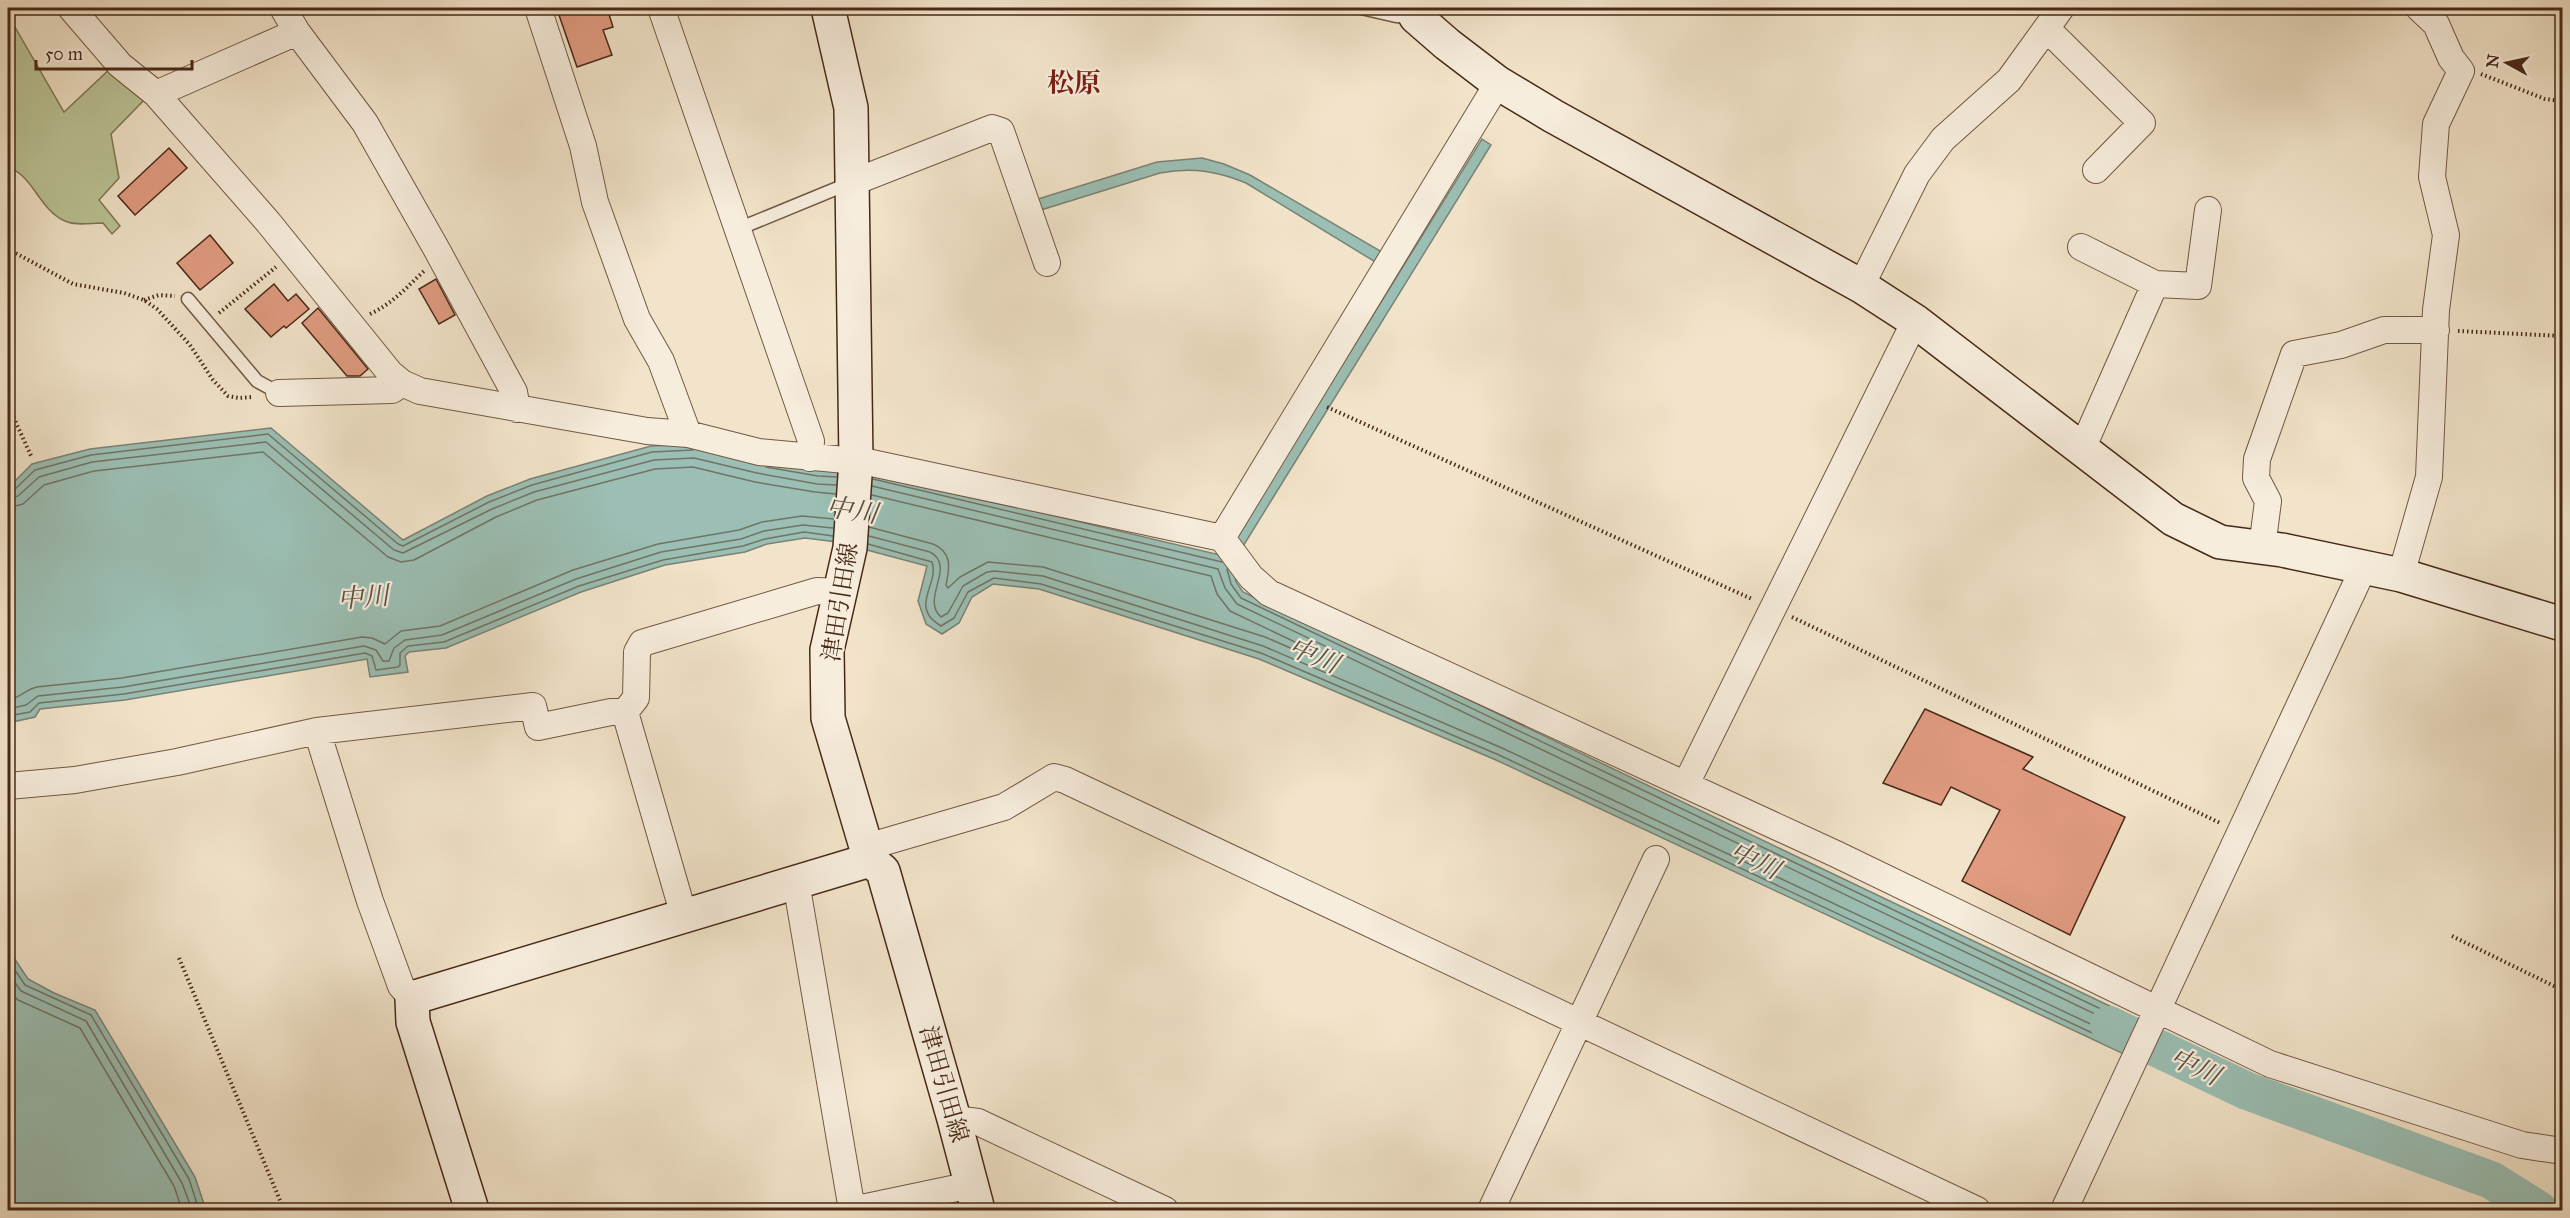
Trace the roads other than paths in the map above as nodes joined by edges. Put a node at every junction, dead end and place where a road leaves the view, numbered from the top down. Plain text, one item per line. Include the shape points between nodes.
1 (71, 8) edge
2 (283, 8) edge
3 (538, 8) edge
4 (661, 8) edge
5 (828, 8) edge
6 (1361, 8) edge
7 (2061, 8) edge
8 (2419, 8) edge
9 (1414, 12) edge
10 (2047, 29) junction
11 (297, 32) junction
12 (1498, 83) junction
13 (156, 94) junction
14 (2096, 170) dead end
15 (854, 182) junction
16 (2208, 210) dead end
17 (738, 229) junction
18 (2081, 247) dead end
19 (1047, 263) dead end
20 (2155, 284) junction
21 (1861, 286) junction
22 (188, 299) road end
23 (1915, 321) junction
24 (2436, 330) junction
25 (402, 383) junction
26 (279, 393) joint
27 (517, 409) junction
28 (688, 434) junction
29 (2082, 449) junction
30 (810, 458) junction
31 (856, 465) junction
32 (1222, 538) junction
33 (2262, 548) junction
34 (2364, 567) junction
35 (2401, 575) junction
36 (842, 592) junction
37 (2562, 624) edge
38 (625, 712) junction
39 (317, 731) junction
40 (1686, 784) junction
41 (8, 786) edge
42 (868, 853) junction
43 (1656, 859) dead end
44 (796, 882) junction
45 (684, 916) junction
46 (412, 998) junction
47 (2156, 1014) junction
48 (1579, 1023) junction
49 (954, 1119) junction
50 (2562, 1151) edge
51 (974, 1198) edge
52 (472, 1210) edge
53 (852, 1210) edge
54 (1166, 1210) edge
55 (1491, 1210) edge
56 (1977, 1210) edge
57 (2064, 1210) edge

1 - 13 street via 120,65
2 - 11 street
3 - 28 street via 583,146 595,202 637,319 661,361
4 - 17 street
5 - 15 street, 津田引田線 via 851,108
6 - 9 lane via 1396,16
7 - 10 street
8 - 24 street via 2436,24 2461,71 2436,124 2432,177 2446,235
9 - 12 street via 1447,44
10 - 14 street via 2142,123
10 - 21 street via 2010,80 1936,147 1917,174
11 - 13 street
11 - 27 street via 365,123 514,392
12 - 21 street
12 - 32 street
13 - 25 street
15 - 17 lane
15 - 19 street via 992,128 1001,131
15 - 31 street, 津田引田線
16 - 20 street via 2198,286
17 - 30 street via 811,441
18 - 20 street
20 - 29 street
21 - 23 street
22 - 26 lane via 257,381
23 - 29 street
23 - 40 street
24 - 33 street via 2384,330 2341,345 2294,354 2257,459 2256,478 2268,501
24 - 35 street via 2430,477
25 - 26 street via 392,390
25 - 27 street via 420,391
27 - 28 street
28 - 30 street via 759,452
29 - 33 street via 2174,519 2220,542
30 - 31 street
31 - 32 street
31 - 36 street, 津田引田線 via 850,548
32 - 40 street via 1251,577 1269,593
33 - 34 street
34 - 35 street
34 - 47 street
35 - 37 street
36 - 38 street via 817,591 642,643 637,652 636,698
36 - 42 street, 津田引田線 via 827,650 828,718
38 - 39 street via 538,727 533,706
38 - 45 street
39 - 41 street via 177,762 75,780
39 - 46 street via 370,901 401,986
40 - 47 street
42 - 44 street
42 - 48 street via 1004,807 1054,777
42 - 49 street, 津田引田線 via 883,871
43 - 48 street
44 - 45 street
44 - 53 street
45 - 46 street
46 - 52 street via 413,1022
47 - 50 street via 2270,1064 2522,1145
47 - 57 street
48 - 55 street
48 - 56 street
49 - 51 street, 津田引田線
49 - 54 street via 978,1122
51 - 53 street

